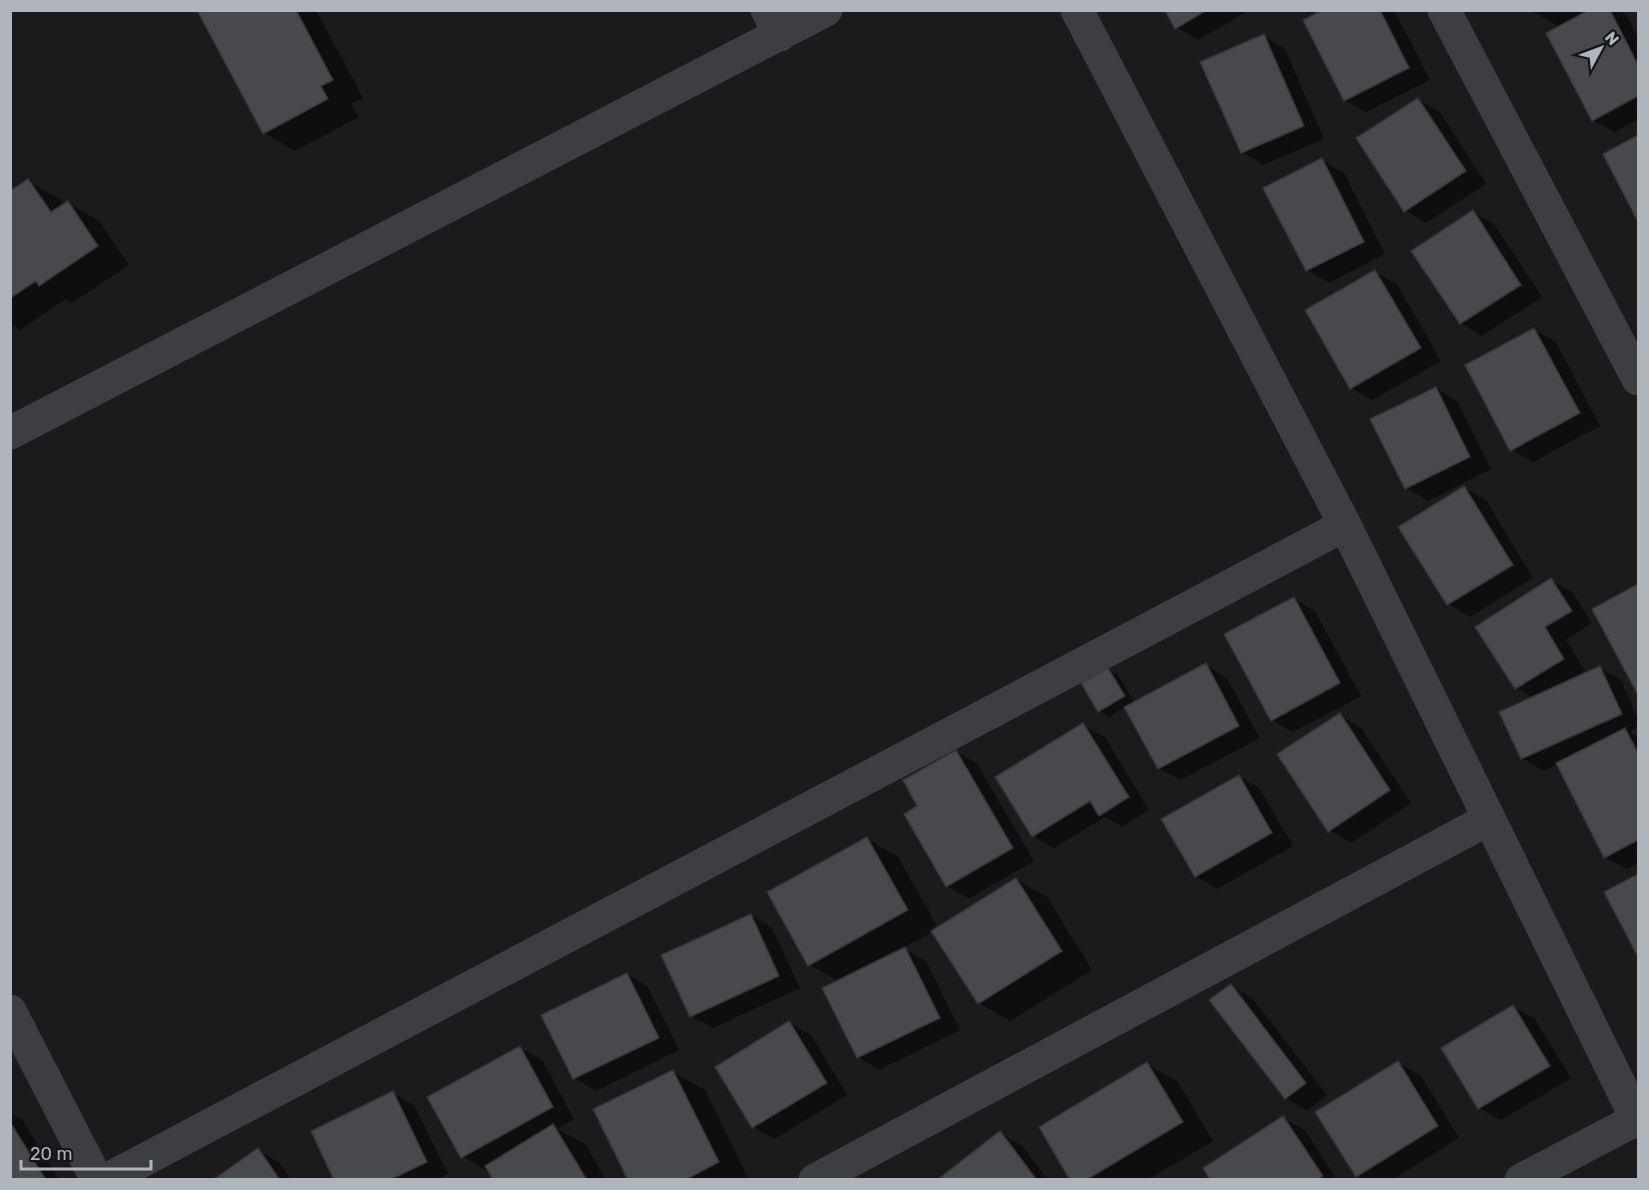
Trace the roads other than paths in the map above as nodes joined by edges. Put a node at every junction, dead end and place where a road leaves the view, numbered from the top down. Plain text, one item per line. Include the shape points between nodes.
1 (826, 10) edge
2 (1077, 10) edge
3 (1444, 10) edge
4 (773, 23) edge
5 (1638, 379) edge
6 (10, 433) edge
7 (1345, 525) junction
8 (1489, 819) junction
9 (10, 1011) edge
10 (1638, 1120) edge
11 (97, 1179) edge
12 (106, 1179) edge
13 (815, 1179) edge
14 (1521, 1179) edge

1 - 4 street
2 - 7 street
3 - 5 street
4 - 6 street
7 - 8 street
7 - 12 street
8 - 10 street
8 - 13 street
9 - 11 street
10 - 14 street

